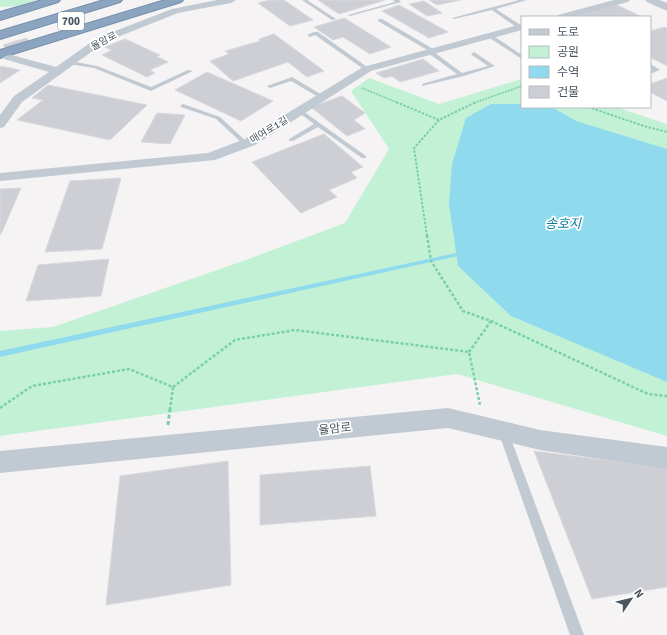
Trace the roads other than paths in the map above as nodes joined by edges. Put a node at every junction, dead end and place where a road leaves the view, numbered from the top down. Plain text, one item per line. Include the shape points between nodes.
1 (54, 0) edge
2 (105, 0) edge
3 (116, 0) edge
4 (143, 0) edge
5 (177, 0) edge
6 (231, 0) edge
7 (304, 0) edge
8 (395, 0) edge
9 (525, 0) edge
10 (625, 0) edge
11 (651, 0) edge
12 (492, 8) junction
13 (667, 8) edge
14 (350, 15) dead end
15 (0, 16) edge
16 (565, 16) edge
17 (454, 18) dead end
18 (334, 19) dead end
19 (380, 20) dead end
20 (0, 27) edge
21 (521, 28) edge
22 (0, 35) edge
23 (310, 35) dead end
24 (490, 36) junction
25 (0, 43) edge
26 (431, 51) junction
27 (474, 54) dead end
28 (4, 56) edge
29 (521, 56) edge
30 (70, 63) junction
31 (651, 67) edge
32 (367, 68) junction
33 (58, 71) junction
34 (190, 71) dead end
35 (651, 72) edge
36 (462, 75) junction
37 (424, 85) dead end
38 (270, 86) dead end
39 (322, 97) junction
40 (183, 106) dead end
41 (300, 111) junction
42 (1, 122) edge
43 (318, 124) junction
44 (291, 140) dead end
45 (246, 144) junction
46 (364, 157) dead end
47 (0, 177) edge
48 (493, 429) junction
49 (667, 458) edge
50 (0, 462) edge
51 (577, 635) edge

1 - 15 highway
2 - 20 highway
3 - 22 highway, 700
4 - 25 highway, 700
5 - 28 highway
6 - 30 street, 율암로 via 175,11 101,40
7 - 18 lane
8 - 14 lane via 399,2
9 - 12 lane
10 - 16 street
11 - 13 street
12 - 17 lane
12 - 21 lane
19 - 26 lane
21 - 24 street, 매여로1길
23 - 32 lane via 316,33
24 - 26 street, 매여로1길
24 - 29 lane
26 - 32 street, 매여로1길
26 - 36 lane
27 - 36 lane via 492,66
28 - 33 street
30 - 33 street, 율암로
30 - 34 lane via 95,67 151,90
31 - 35 lane via 657,70
32 - 39 street, 매여로1길
33 - 42 street, 율암로 via 18,99
36 - 37 lane
38 - 39 lane via 292,79
39 - 41 street, 매여로1길
40 - 45 lane via 218,118
41 - 43 lane
41 - 45 street, 매여로1길
43 - 44 lane
43 - 46 lane
45 - 47 street, 매여로1길 via 210,158
48 - 49 street, 율암로 via 540,440
48 - 50 street, 율암로 via 448,418
48 - 51 lane

